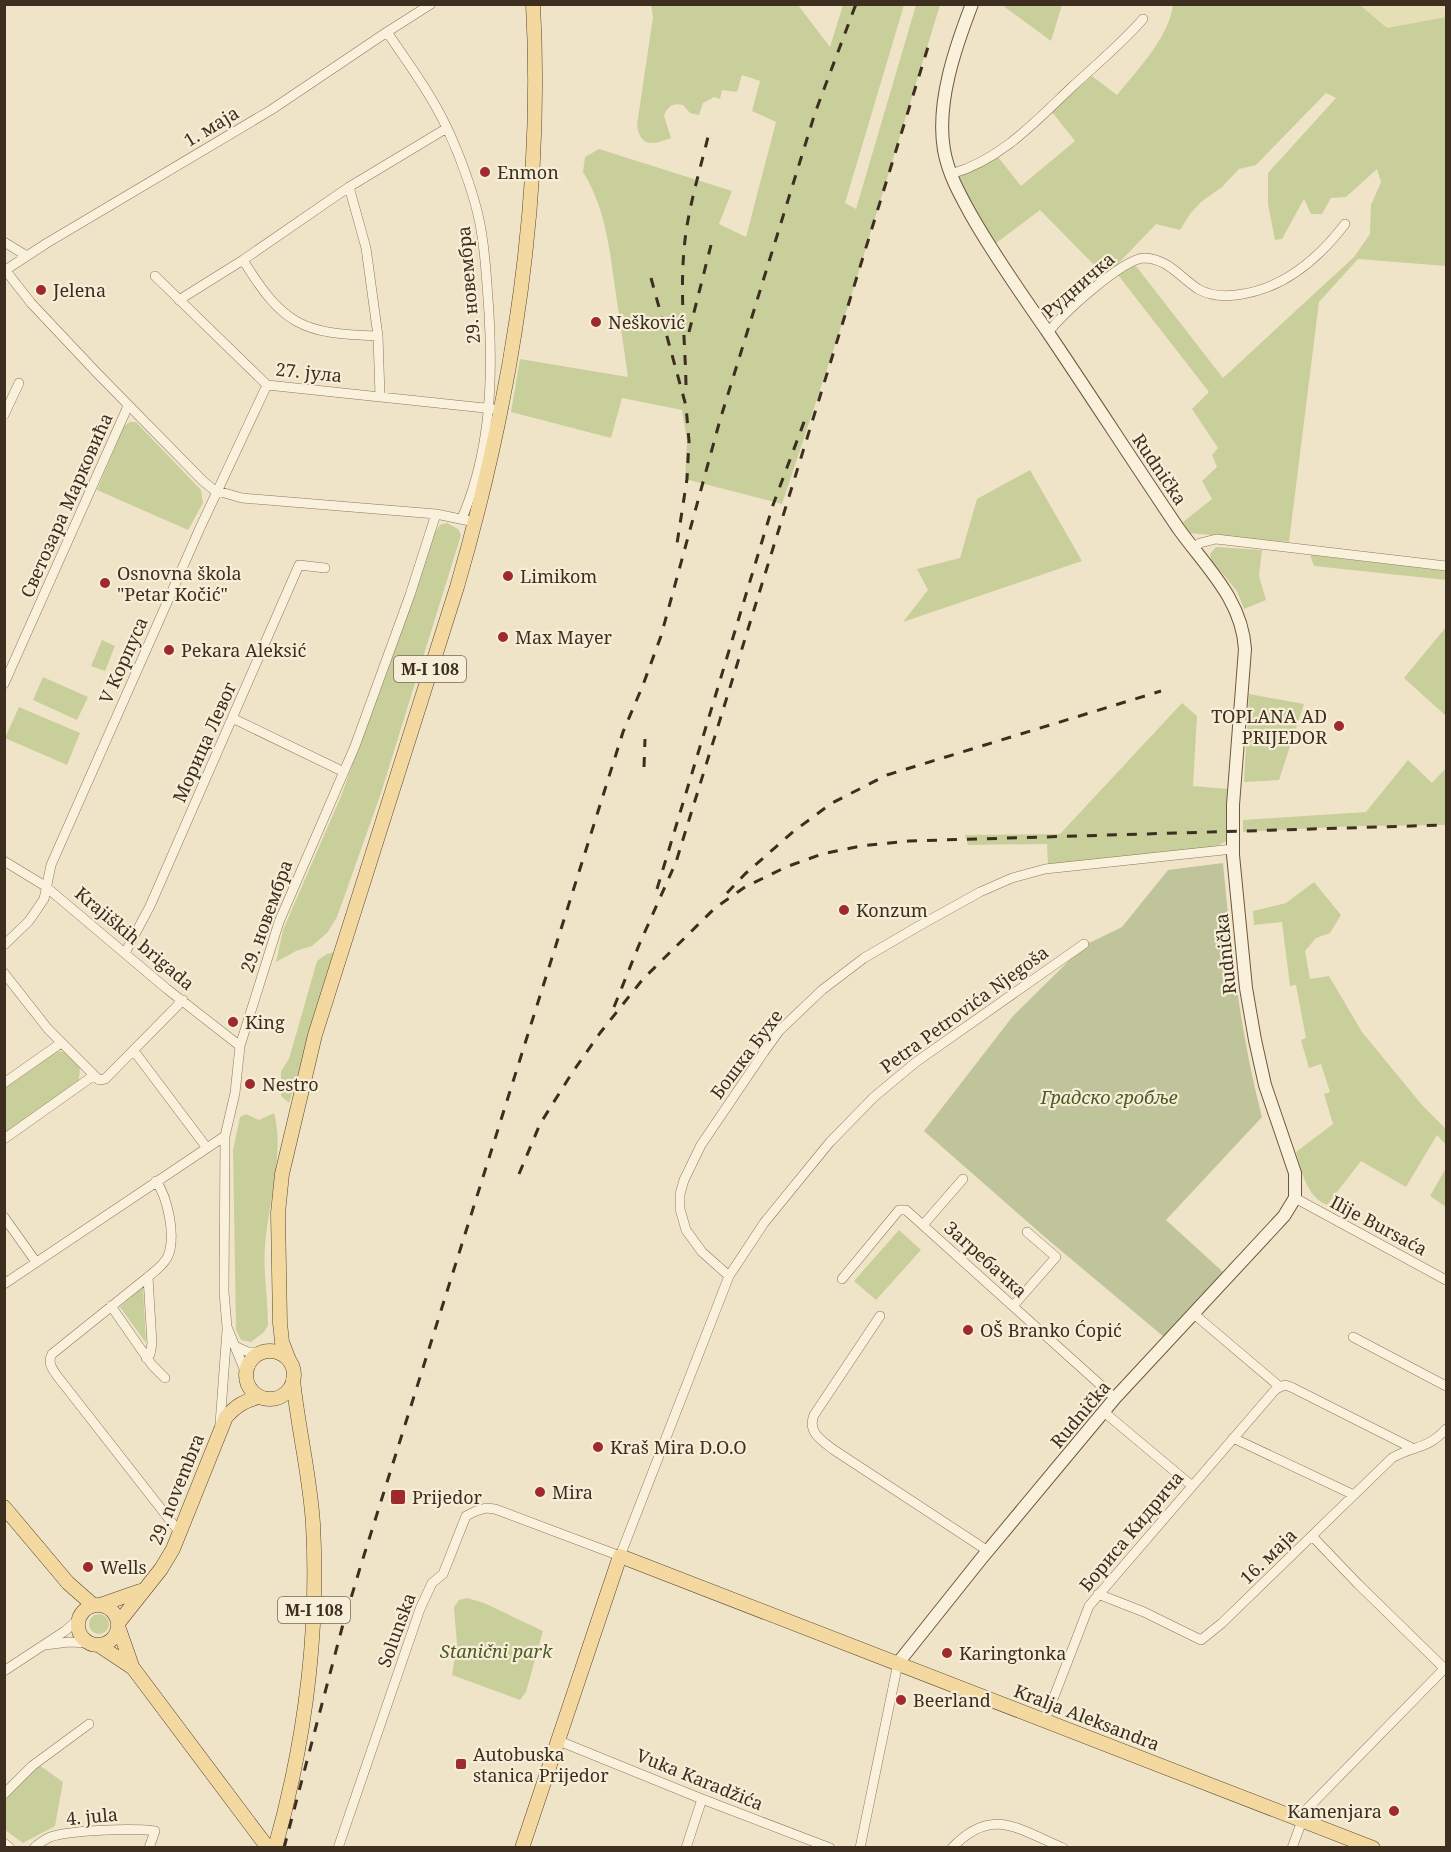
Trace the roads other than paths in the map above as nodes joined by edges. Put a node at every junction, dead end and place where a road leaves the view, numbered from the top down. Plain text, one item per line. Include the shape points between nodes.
1 (431, 4) edge
2 (533, 4) edge
3 (972, 4) edge
4 (1143, 19) dead end
5 (387, 32) junction
6 (447, 128) junction
7 (951, 174) junction
8 (349, 187) junction
9 (1345, 224) dead end
10 (4, 242) edge
11 (27, 256) junction
12 (243, 260) junction
13 (5, 271) edge
14 (155, 276) dead end
15 (179, 300) junction
16 (1048, 333) junction
17 (378, 336) junction
18 (19, 383) dead end
19 (267, 385) junction
20 (380, 396) junction
21 (128, 406) junction
22 (495, 409) junction
23 (4, 415) edge
24 (217, 491) junction
25 (436, 514) junction
26 (469, 520) junction
27 (1193, 548) junction
28 (1446, 566) edge
29 (325, 568) dead end
30 (4, 684) edge
31 (232, 718) junction
32 (344, 772) junction
33 (1233, 849) junction
34 (4, 861) edge
35 (45, 886) junction
36 (1084, 944) dead end
37 (4, 945) edge
38 (125, 953) junction
39 (4, 973) edge
40 (183, 1000) junction
41 (62, 1043) junction
42 (240, 1046) junction
43 (134, 1051) junction
44 (93, 1076) junction
45 (4, 1083) edge
46 (225, 1137) junction
47 (4, 1139) edge
48 (207, 1148) junction
49 (963, 1179) dead end
50 (156, 1181) junction
51 (1295, 1198) junction
52 (4, 1217) edge
53 (922, 1225) junction
54 (1027, 1232) dead end
55 (36, 1263) junction
56 (729, 1276) junction
57 (148, 1277) junction
58 (842, 1280) dead end
59 (1446, 1280) edge
60 (4, 1284) edge
61 (111, 1306) junction
62 (1013, 1306) junction
63 (1194, 1314) junction
64 (880, 1316) dead end
65 (280, 1323) junction
66 (227, 1327) junction
67 (1353, 1337) dead end
68 (237, 1347) junction
69 (264, 1351) junction
70 (146, 1358) junction
71 (289, 1360) junction
72 (245, 1375) junction
73 (165, 1378) dead end
74 (293, 1380) junction
75 (1446, 1386) edge
76 (1280, 1387) junction
77 (260, 1397) junction
78 (276, 1398) junction
79 (1115, 1398) junction
80 (234, 1408) junction
81 (1104, 1412) junction
82 (299, 1421) junction
83 (220, 1429) junction
84 (1446, 1429) edge
85 (1233, 1438) junction
86 (1414, 1449) junction
87 (1191, 1485) junction
88 (1354, 1495) junction
89 (4, 1507) edge
90 (180, 1533) junction
91 (1312, 1536) junction
92 (988, 1551) junction
93 (620, 1556) junction
94 (68, 1583) junction
95 (142, 1590) junction
96 (1098, 1594) junction
97 (97, 1605) junction
98 (80, 1617) junction
99 (119, 1625) junction
100 (94, 1644) junction
101 (43, 1645) junction
102 (898, 1663) junction
103 (133, 1668) junction
104 (1445, 1668) edge
105 (4, 1671) edge
106 (1045, 1720) junction
107 (89, 1724) dead end
108 (559, 1741) junction
109 (4, 1794) edge
110 (702, 1799) junction
111 (1301, 1820) junction
112 (4, 1843) edge
113 (10, 1848) edge
114 (34, 1848) edge
115 (149, 1848) edge
116 (268, 1848) edge
117 (275, 1848) edge
118 (338, 1848) edge
119 (522, 1848) edge
120 (686, 1848) edge
121 (830, 1848) edge
122 (860, 1848) edge
123 (952, 1848) edge
124 (1063, 1848) edge
125 (1292, 1848) edge
126 (1373, 1848) edge

1 - 5 street, 1. маја
2 - 22 main road, M-I 108 via 534,168 515,338
3 - 7 street, Rudnička via 942,106 944,149
4 - 7 street via 1020,136 984,161
5 - 6 street, 29. новембра
5 - 11 street, 1. маја via 271,110
6 - 8 street
6 - 22 street, 29. новембра via 482,234
7 - 16 street, Rudnička via 991,250
8 - 12 street
8 - 17 street via 366,248
9 - 16 street, Рудничка via 1308,264 1263,291 1226,297 1207,294 1166,264 1142,258 1130,262 1062,316
10 - 11 street
11 - 13 street, 1. маја
12 - 15 street
12 - 17 street via 275,306 303,325 324,332
13 - 21 street
14 - 15 street, 27. јула
15 - 19 street, 27. јула
16 - 27 street, Rudnička
17 - 20 street
18 - 23 street
19 - 20 street, 27. јула
19 - 24 street, V Корпуса
20 - 22 street, 27. јула
21 - 24 street via 202,481
21 - 30 street, Светозара Марковића
22 - 26 main road, M-I 108
24 - 25 street via 242,498
24 - 35 street, V Корпуса
25 - 26 street
25 - 32 street, 29. новембра
26 - 65 main road, M-I 108 via 315,1035 282,1174 278,1213
27 - 28 street via 1216,539
27 - 33 street, Rudnička via 1233,602 1245,639
29 - 31 street, Морица Левог via 299,565
31 - 32 street
31 - 38 street, Морица Левог via 150,906
32 - 42 street, 29. новембра via 279,922
33 - 51 street, Rudnička via 1251,1019 1265,1085 1295,1173
33 - 56 street, Бошка Бухе via 1045,869 1012,878 864,958 822,990 779,1031 701,1145 684,1180 680,1209 686,1230 702,1252
34 - 35 street, Krajiških brigada
35 - 37 street, V Корпуса via 44,899 29,921
35 - 38 street, Krajiških brigada
36 - 56 street, Petra Petrovića Njegoša via 933,1049 874,1097 788,1192
38 - 40 street, Krajiških brigada
39 - 41 street
40 - 42 street, Krajiških brigada
40 - 43 street
41 - 44 street
41 - 45 street
42 - 46 street, 29. новембра
43 - 44 street via 105,1079
43 - 48 street
44 - 47 street
46 - 48 street
46 - 66 street, 29. новембра
48 - 50 street
49 - 53 street
50 - 55 street
50 - 57 street via 169,1214 170,1246 163,1265
51 - 59 street, Ilije Bursaća
51 - 63 street, Rudnička via 1284,1216
52 - 55 street
53 - 58 street, Загребачка via 906,1210 899,1210
53 - 62 street, Загребачка
54 - 62 street via 1056,1257
55 - 60 street
56 - 93 street, Petra Petrovića Njegoša
57 - 61 street
57 - 70 street via 152,1344
61 - 70 street
61 - 90 street via 52,1354 52,1368
62 - 79 street, Загребачка
63 - 76 street
63 - 79 street, Rudnička
64 - 92 street via 814,1415 814,1433
65 - 69 main road, M-I 108
65 - 71 main road, M-I 108
66 - 68 street, 29. новембра
66 - 83 street, 29. novembra
67 - 75 street
68 - 69 street via 248,1352
68 - 72 street
69 - 71 main road via 283,1354
69 - 72 main road, M-I 108 via 248,1363
70 - 73 street
71 - 74 main road, M-I 108
72 - 77 main road via 248,1386
72 - 80 main road, 29. novembra
74 - 78 main road via 289,1390
74 - 82 main road, M-I 108
76 - 85 street, Бориса Kидрича
76 - 86 street via 1291,1387
77 - 78 main road
77 - 80 main road
78 - 82 main road
79 - 81 street, Rudnička
80 - 83 main road, 29. novembra
81 - 87 street
81 - 92 street, Rudnička
82 - 117 main road, M-I 108 via 312,1522 314,1597 308,1690 289,1797
83 - 90 main road, 29. novembra
84 - 86 street, 16. маја via 1429,1444
85 - 87 street, Бориса Kидрича
85 - 88 street
86 - 88 street, 16. маја via 1392,1458
87 - 96 street, Бориса Kидрича
88 - 91 street, 16. маја
89 - 94 main road
90 - 95 main road, 29. novembra via 161,1569
91 - 96 street, 16. маја via 1201,1640
91 - 104 street
92 - 102 street, Rudnička
93 - 102 main road, Kralja Aleksandra
93 - 108 main road, Petra Petrovića Njegoša
93 - 118 street, Solunska via 495,1509 486,1508 466,1516 443,1574 432,1583 422,1602
94 - 97 main road
94 - 98 main road
95 - 97 main road, 29. novembra
95 - 99 main road, 29. novembra
96 - 106 street, Бориса Kидрича via 1083,1619
97 - 98 main road
97 - 99 main road via 112,1610
98 - 100 main road via 79,1632
98 - 101 street
99 - 100 main road via 112,1640
99 - 103 main road
100 - 101 street
100 - 103 main road
101 - 105 street
102 - 106 main road, Kralja Aleksandra
102 - 122 street
103 - 116 main road
104 - 111 street via 1306,1810
106 - 111 main road, Kralja Aleksandra
107 - 109 street via 32,1766
108 - 110 street, Vuka Karadžića
108 - 119 main road, Petra Petrovića Njegoša
110 - 120 street
110 - 121 street, Vuka Karadžića
111 - 125 street
111 - 126 main road, Kralja Aleksandra
112 - 113 street
114 - 115 street, 4. jula via 67,1833 139,1829 155,1831
123 - 124 street via 970,1831 997,1823

